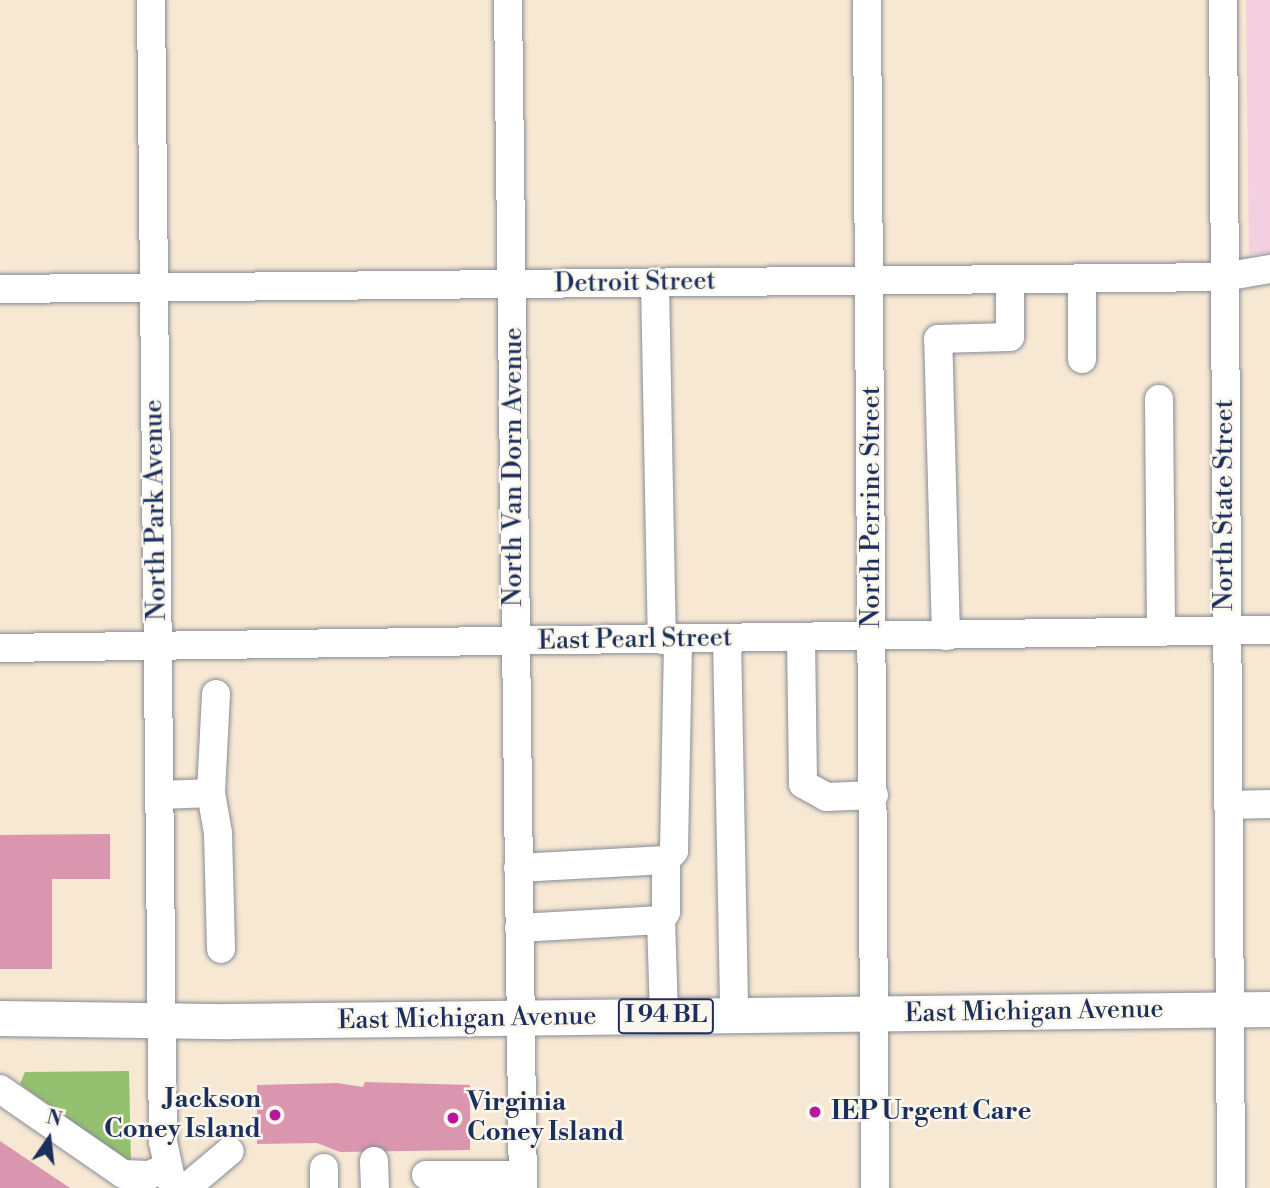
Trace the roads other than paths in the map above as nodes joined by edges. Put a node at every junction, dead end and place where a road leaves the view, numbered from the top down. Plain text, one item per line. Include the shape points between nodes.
1 (151, 0) edge
2 (508, 0) edge
3 (867, 0) edge
4 (1223, 0) edge
5 (1270, 269) edge
6 (1224, 277) junction
7 (1082, 278) junction
8 (1010, 280) junction
9 (871, 281) junction
10 (655, 282) junction
11 (513, 285) junction
12 (152, 288) junction
13 (0, 289) edge
14 (1082, 359) dead end
15 (1159, 399) dead end
16 (1225, 631) junction
17 (1270, 631) edge
18 (1160, 632) junction
19 (946, 636) junction
20 (873, 637) junction
21 (801, 638) junction
22 (727, 639) junction
23 (670, 640) junction
24 (514, 642) junction
25 (159, 645) junction
26 (0, 648) edge
27 (216, 694) dead end
28 (211, 793) junction
29 (161, 794) junction
30 (874, 795) junction
31 (1270, 804) edge
32 (1228, 805) junction
33 (666, 860) junction
34 (518, 868) junction
35 (661, 920) junction
36 (519, 928) junction
37 (221, 949) dead end
38 (1270, 1009) edge
39 (1231, 1010) junction
40 (874, 1014) junction
41 (734, 1015) junction
42 (664, 1016) junction
43 (0, 1018) edge
44 (521, 1018) junction
45 (163, 1019) junction
46 (0, 1089) edge
47 (230, 1151) dead end
48 (426, 1175) dead end
49 (170, 1178) edge
50 (523, 1182) edge
51 (186, 1188) edge
52 (875, 1188) edge
53 (1231, 1188) edge

1 - 12 street, North Park Avenue
2 - 11 street, North Van Dorn Avenue
3 - 9 street, North Perrine Street
4 - 6 street, North State Street
5 - 6 street, Detroit Street
6 - 7 street, Detroit Street
6 - 16 street, North State Street
7 - 8 street, Detroit Street
7 - 14 street
8 - 9 street, Detroit Street
8 - 19 street via 1010,337 939,339
9 - 10 street, Detroit Street
9 - 20 street, North Perrine Street
10 - 11 street, Detroit Street
10 - 23 street
11 - 12 street, Detroit Street
11 - 24 street, North Van Dorn Avenue
12 - 13 street, Detroit Street
12 - 25 street, North Park Avenue
15 - 18 street
16 - 17 street, East Pearl Street
16 - 18 street, East Pearl Street
16 - 32 street, North State Street
18 - 19 street, East Pearl Street
19 - 20 street, East Pearl Street
20 - 21 street, East Pearl Street
20 - 30 street, North Perrine Street
21 - 22 street, East Pearl Street
21 - 30 street via 803,784 826,797
22 - 23 street, East Pearl Street
22 - 41 street
23 - 24 street, East Pearl Street
23 - 33 street via 674,851
24 - 25 street, East Pearl Street
24 - 34 street, North Van Dorn Avenue
25 - 26 street, East Pearl Street
25 - 29 street, North Park Avenue
27 - 28 street
28 - 29 street
28 - 37 street via 218,833
29 - 45 street, North Park Avenue
30 - 40 street, North Perrine Street
31 - 32 street
32 - 39 street, North State Street
33 - 34 street
33 - 35 street via 666,912
34 - 36 street, North Van Dorn Avenue
35 - 36 street
35 - 42 street
36 - 44 street, North Van Dorn Avenue
38 - 39 main road, East Michigan Avenue / I 94 BL
39 - 40 main road, East Michigan Avenue / I 94 BL
39 - 53 street, North State Street
40 - 41 main road, East Michigan Avenue / I 94 BL
40 - 52 street, North Perrine Street
41 - 42 main road, East Michigan Avenue / I 94 BL
42 - 44 main road, East Michigan Avenue / I 94 BL
43 - 45 main road, East Michigan Avenue / I 94 BL
44 - 45 main road, East Michigan Avenue / I 94 BL
44 - 50 street, North Van Dorn Avenue
45 - 49 street, North Park Avenue
46 - 49 street via 123,1174
47 - 51 street
48 - 50 street

